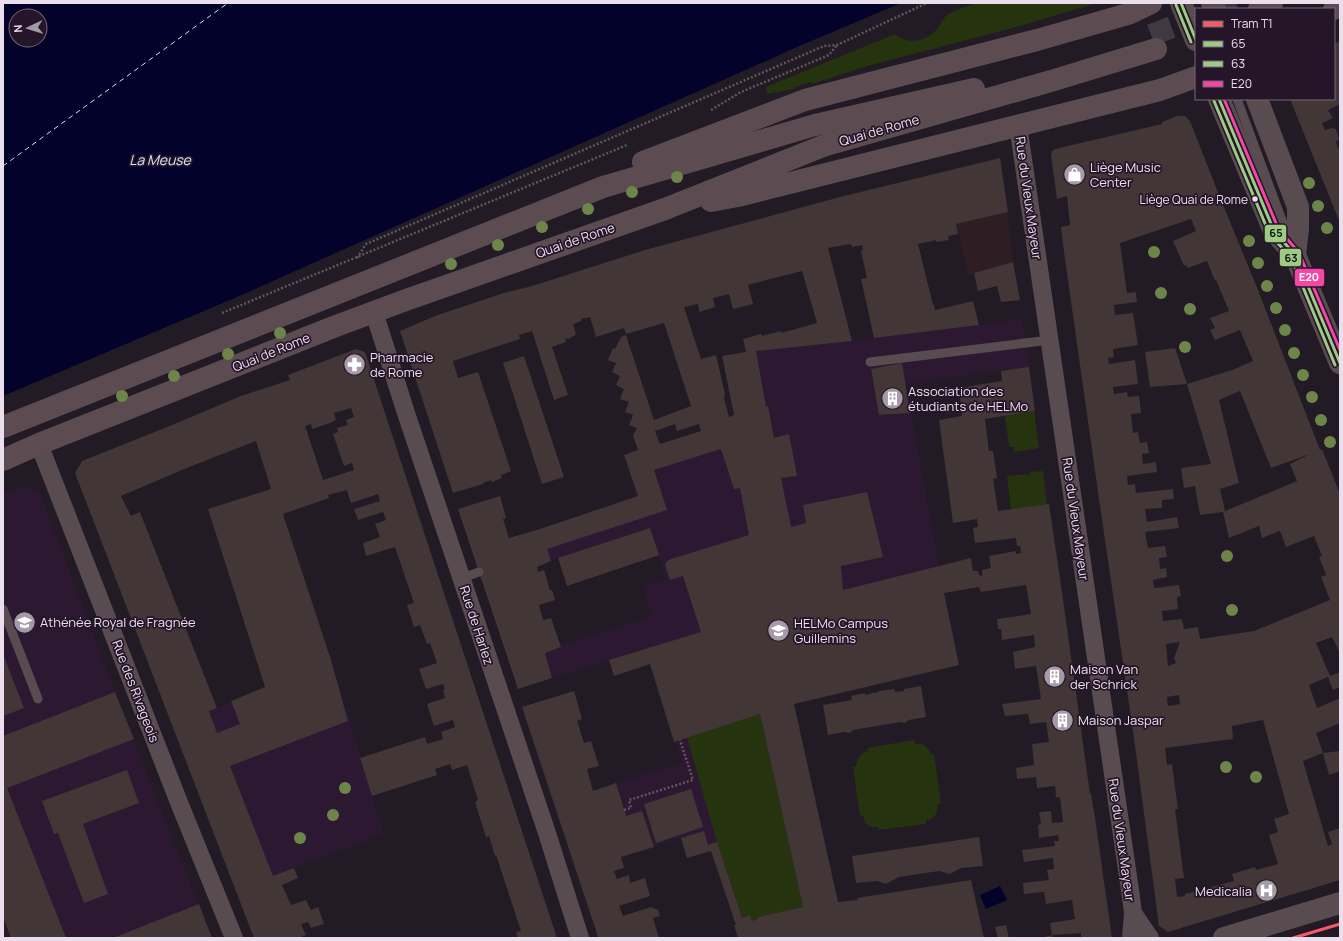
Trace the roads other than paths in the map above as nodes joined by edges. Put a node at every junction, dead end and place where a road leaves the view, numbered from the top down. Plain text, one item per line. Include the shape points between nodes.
1 (1151, 3) edge
2 (1181, 3) edge
3 (1272, 3) edge
4 (1261, 8) edge
5 (1195, 38) edge
6 (1195, 77) edge
7 (1219, 100) edge
8 (1237, 100) edge
9 (1257, 100) edge
10 (1018, 125) junction
11 (603, 187) junction
12 (665, 209) junction
13 (1295, 255) junction
14 (364, 282) junction
15 (374, 312) junction
16 (1050, 340) junction
17 (870, 362) dead end
18 (1340, 363) edge
19 (29, 416) junction
20 (3, 427) edge
21 (40, 444) junction
22 (3, 460) edge
23 (479, 572) dead end
24 (462, 578) junction
25 (3, 609) edge
26 (38, 699) dead end
27 (1340, 903) edge
28 (1133, 913) junction
29 (234, 938) edge
30 (580, 938) edge
31 (1131, 938) edge
32 (1150, 938) edge
33 (1224, 938) edge

1 - 11 main road via 1128,14 1037,40 805,100 646,160
2 - 5 street
3 - 4 main road
6 - 10 main road via 1160,90
7 - 13 street via 1274,230
8 - 13 lane
9 - 13 street via 1298,208
10 - 12 main road via 738,196
10 - 16 street, Rue du Vieux Mayeur
11 - 12 main road, Quai de Rome via 815,125 1032,76 1154,42 1050,81 823,146
11 - 14 main road, Quai de Rome
12 - 15 main road, Quai de Rome
13 - 18 street
14 - 15 main road
14 - 19 main road, Quai de Rome
15 - 21 main road, Quai de Rome
15 - 24 street, Rue de Harlez
16 - 17 lane
16 - 28 street, Rue du Vieux Mayeur
19 - 20 main road, Quai de Rome
19 - 21 main road
21 - 22 main road, Quai de Rome
21 - 29 street, Rue des Rivageois
23 - 24 lane
24 - 30 street, Rue de Harlez
25 - 26 lane
27 - 33 street
28 - 31 street
28 - 32 street

